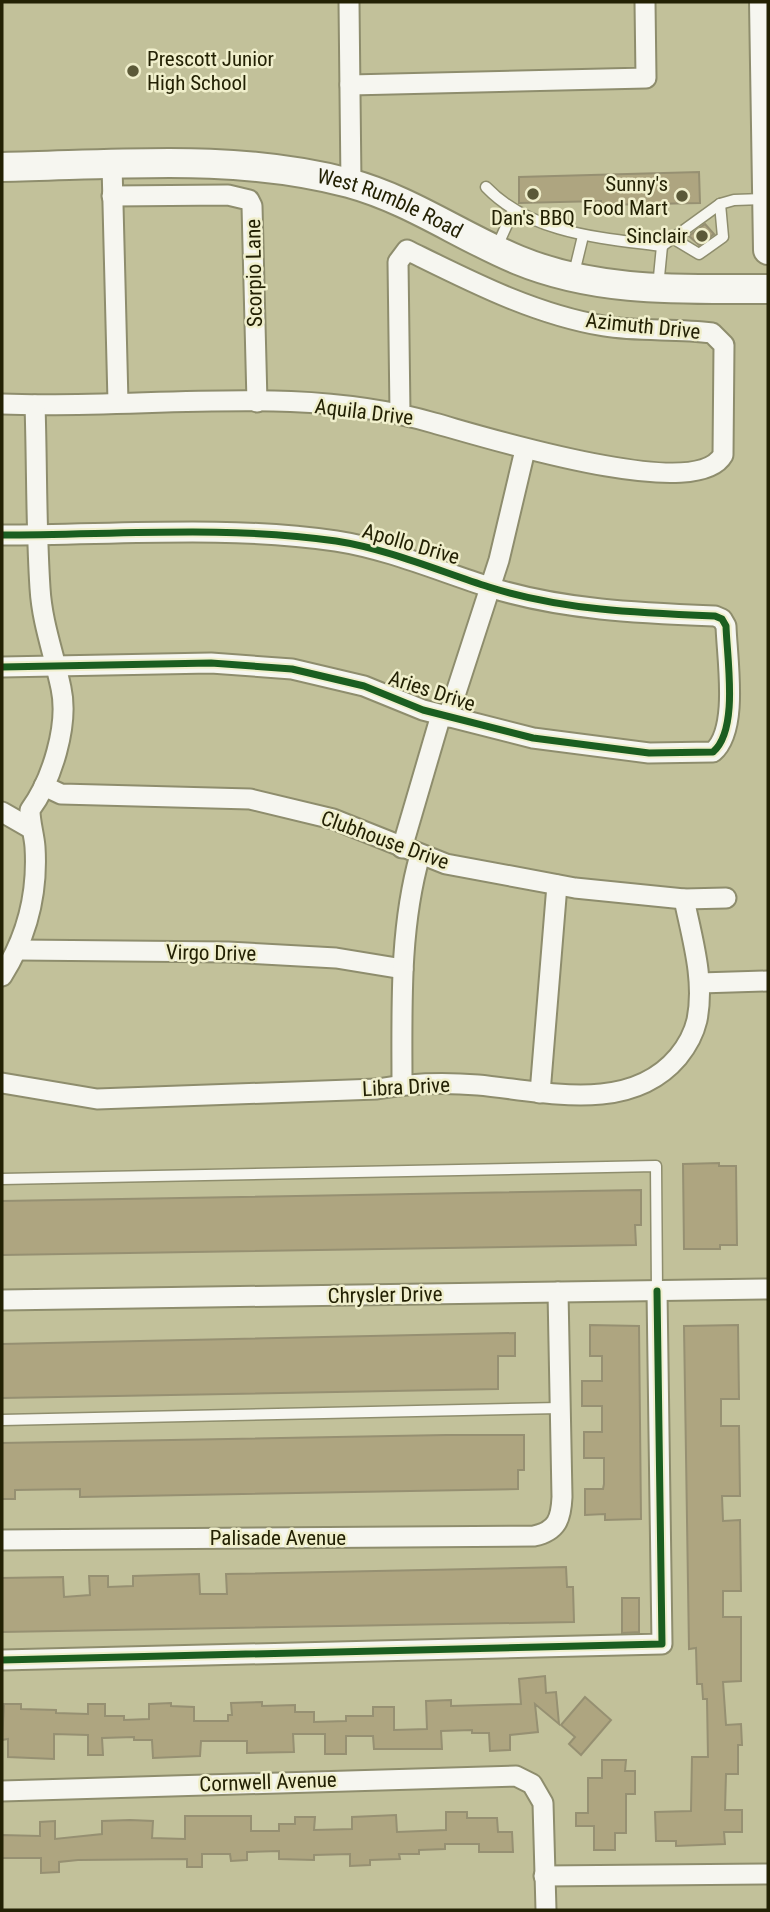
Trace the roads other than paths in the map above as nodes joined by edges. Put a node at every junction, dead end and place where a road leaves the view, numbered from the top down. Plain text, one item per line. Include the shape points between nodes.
1 (349, 2) edge
2 (645, 2) edge
3 (764, 2) edge
4 (350, 85) junction
5 (767, 90) edge
6 (2, 167) edge
7 (112, 183) junction
8 (351, 184) junction
9 (486, 187) dead end
10 (767, 199) edge
11 (720, 204) junction
12 (513, 211) junction
13 (768, 224) edge
14 (583, 236) junction
15 (674, 239) junction
16 (662, 246) junction
17 (495, 250) junction
18 (768, 250) edge
19 (573, 278) junction
20 (658, 289) junction
21 (768, 289) edge
22 (118, 402) junction
23 (257, 402) junction
24 (2, 404) edge
25 (36, 405) junction
26 (400, 413) junction
27 (525, 450) junction
28 (718, 465) joint
29 (2, 535) edge
30 (39, 535) junction
31 (490, 587) junction
32 (722, 619) joint
33 (54, 666) junction
34 (2, 667) edge
35 (444, 716) junction
36 (44, 786) junction
37 (2, 813) edge
38 (30, 828) junction
39 (411, 852) junction
40 (557, 885) junction
41 (726, 898) dead end
42 (684, 899) junction
43 (19, 950) junction
44 (403, 969) junction
45 (2, 976) edge
46 (768, 981) edge
47 (699, 983) junction
48 (2, 1083) edge
49 (402, 1085) junction
50 (540, 1093) junction
51 (2, 1180) edge
52 (768, 1289) edge
53 (657, 1291) junction
54 (558, 1292) junction
55 (2, 1300) edge
56 (560, 1408) junction
57 (2, 1420) edge
58 (2, 1540) edge
59 (2, 1660) edge
60 (2, 1791) edge
61 (768, 1874) edge
62 (544, 1876) junction
63 (546, 1910) edge

1 - 4 street
2 - 4 street via 646,78
3 - 5 street
4 - 8 street
5 - 10 street
6 - 7 street, West Rumble Road
7 - 8 street, West Rumble Road via 228,163
7 - 22 street
7 - 23 street, Scorpio Lane via 249,200
8 - 17 street, West Rumble Road via 436,217
9 - 12 lane
10 - 11 lane
10 - 13 street
11 - 15 lane
11 - 15 lane via 723,237 699,254
12 - 14 lane
12 - 17 lane
13 - 18 street
14 - 16 lane
14 - 19 lane
15 - 16 lane
16 - 20 lane
17 - 19 street, West Rumble Road
19 - 20 street, West Rumble Road
20 - 21 street, West Rumble Road
22 - 23 street, Aquila Drive
22 - 25 street, Aquila Drive
23 - 26 street, Aquila Drive
24 - 25 street, Aquila Drive
25 - 30 street
26 - 27 street, Aquila Drive
26 - 28 street, Azimuth Drive via 398,262 407,250 485,288 561,316 602,326 703,332 720,338 724,345 725,444
27 - 28 street, Aquila Drive via 642,470 688,472
27 - 31 street
29 - 30 street, Apollo Drive
30 - 31 street, Apollo Drive via 261,533 300,537 339,542
30 - 33 street via 41,601
31 - 32 street, Apollo Drive via 586,608
31 - 35 street
32 - 35 street, Aries Drive via 726,626 728,728 713,752 649,753 569,745
33 - 34 street, Aries Drive
33 - 35 street, Aries Drive via 211,663 292,669 364,687
33 - 36 street via 62,707 57,747
35 - 39 street
36 - 38 street via 30,810
36 - 39 street, Clubhouse Drive via 61,794 223,798 287,806 333,819
37 - 38 street
38 - 43 street via 35,845 35,887
39 - 40 street, Clubhouse Drive via 446,864
39 - 44 street
40 - 42 street, Clubhouse Drive
40 - 50 street
41 - 42 street, Clubhouse Drive
42 - 47 street, Libra Drive
43 - 44 street, Virgo Drive via 228,952 336,958
43 - 45 street
44 - 49 street
46 - 47 street
47 - 50 street, Libra Drive via 697,1019 682,1052 659,1076 627,1091
48 - 49 street, Libra Drive via 96,1098
49 - 50 street, Libra Drive via 435,1082
51 - 53 lane via 656,1166
52 - 53 street, Chrysler Drive
53 - 54 street, Chrysler Drive
53 - 59 street via 662,1644
54 - 55 street, Chrysler Drive
54 - 56 street
56 - 57 lane
56 - 58 street, Palisade Avenue via 561,1516 552,1529 534,1536
60 - 62 street, Cornwell Avenue via 508,1774 532,1784 543,1802
61 - 62 street
62 - 63 street

